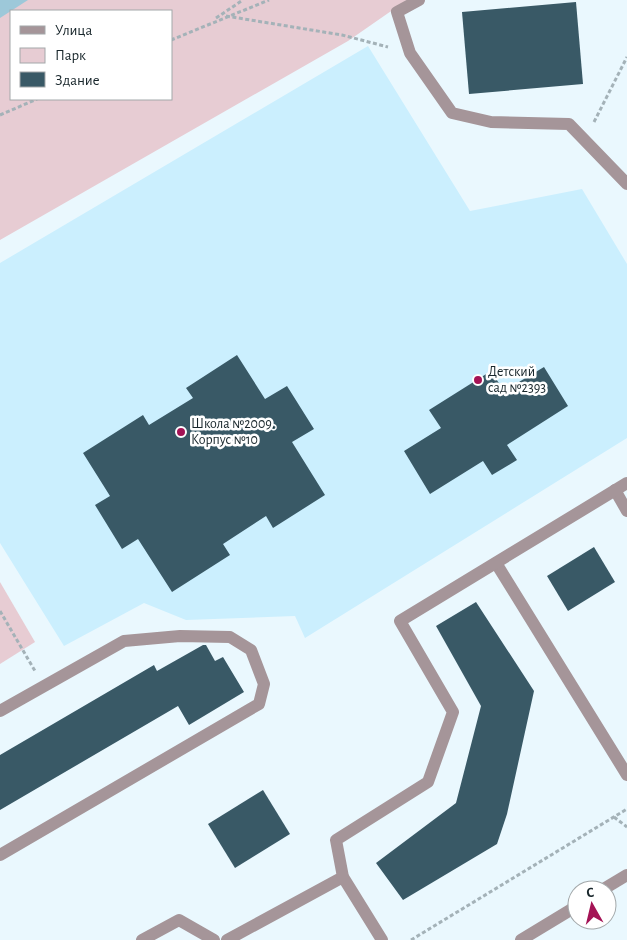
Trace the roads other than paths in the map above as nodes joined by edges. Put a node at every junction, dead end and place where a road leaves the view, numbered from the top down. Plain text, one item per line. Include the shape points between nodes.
1 (419, 0) edge
2 (627, 184) edge
3 (627, 483) edge
4 (615, 490) junction
5 (627, 511) edge
6 (496, 563) junction
7 (0, 711) edge
8 (627, 776) edge
9 (0, 854) edge
10 (343, 877) junction
11 (567, 912) edge
12 (142, 940) edge
13 (214, 940) edge
14 (227, 940) edge
15 (382, 940) edge
16 (521, 940) edge

1 - 2 street via 397,12 410,53 452,113 491,122 569,124
3 - 4 street
4 - 5 street
4 - 6 street
6 - 8 street
6 - 10 street via 400,621 453,712 428,782 336,840
7 - 9 street via 124,641 180,636 230,637 251,650 264,684 258,704
10 - 14 street
10 - 15 street
11 - 16 street
12 - 13 street via 179,920

